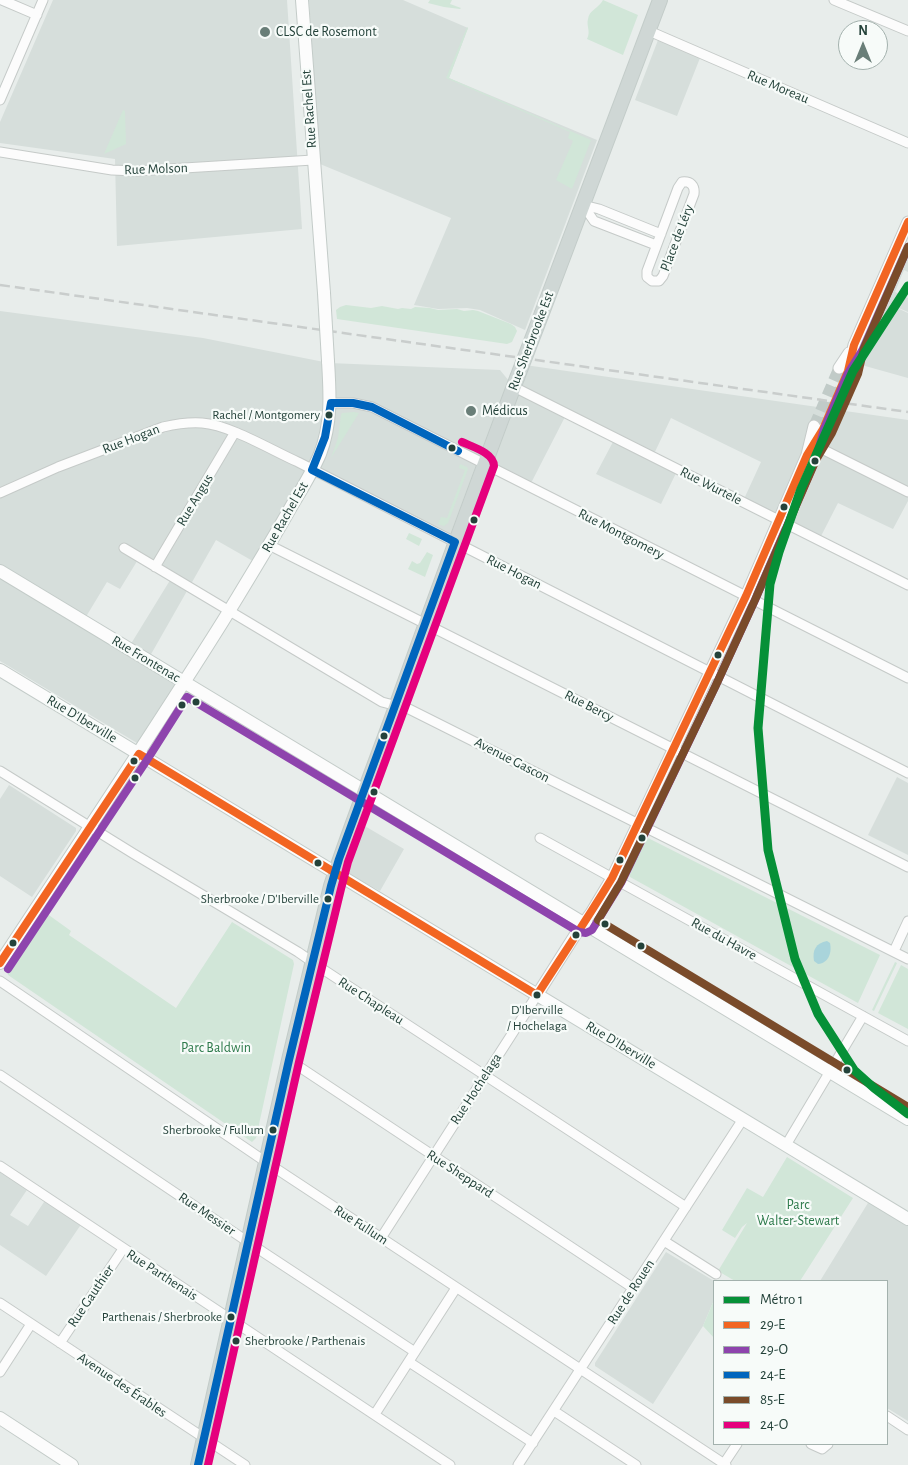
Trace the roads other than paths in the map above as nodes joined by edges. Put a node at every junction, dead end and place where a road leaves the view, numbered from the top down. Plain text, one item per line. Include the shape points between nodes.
1 (2, 0) edge
2 (43, 0) edge
3 (302, 0) edge
4 (660, 0) edge
5 (834, 0) edge
6 (36, 15) junction
7 (649, 31) junction
8 (908, 31) edge
9 (0, 100) edge
10 (908, 143) edge
11 (0, 152) edge
12 (313, 160) junction
13 (583, 205) junction
14 (908, 222) edge
15 (661, 234) junction
16 (656, 245) junction
17 (844, 370) tunnel mouth
18 (516, 382) junction
19 (331, 403) junction
20 (819, 428) tunnel mouth
21 (235, 432) junction
22 (812, 444) junction
23 (484, 464) junction
24 (312, 470) junction
25 (908, 492) edge
26 (0, 493) edge
27 (779, 520) junction
28 (455, 542) junction
29 (269, 546) junction
30 (124, 548) dead end
31 (155, 567) junction
32 (0, 571) edge
33 (908, 585) edge
34 (746, 596) junction
35 (229, 611) junction
36 (426, 623) junction
37 (0, 670) edge
38 (710, 672) junction
39 (908, 678) edge
40 (184, 683) junction
41 (396, 706) junction
42 (674, 748) junction
43 (139, 754) junction
44 (0, 771) edge
45 (908, 773) edge
46 (365, 790) junction
47 (638, 824) junction
48 (90, 827) junction
49 (540, 838) dead end
50 (908, 866) edge
51 (335, 872) junction
52 (612, 878) junction
53 (908, 921) edge
54 (584, 923) junction
55 (894, 951) junction
56 (908, 958) edge
57 (312, 962) junction
58 (0, 963) edge
59 (0, 981) edge
60 (537, 995) junction
61 (863, 1016) junction
62 (908, 1041) edge
63 (289, 1060) junction
64 (830, 1072) junction
65 (0, 1075) edge
66 (486, 1076) junction
67 (743, 1119) junction
68 (908, 1119) edge
69 (786, 1145) junction
70 (433, 1156) junction
71 (266, 1162) junction
72 (0, 1166) edge
73 (686, 1207) junction
74 (908, 1218) edge
75 (381, 1238) junction
76 (664, 1241) junction
77 (248, 1242) junction
78 (123, 1249) junction
79 (716, 1274) dead end
80 (456, 1288) junction
81 (633, 1288) junction
82 (0, 1303) edge
83 (230, 1320) junction
84 (32, 1324) junction
85 (60, 1343) junction
86 (415, 1352) junction
87 (409, 1362) junction
88 (581, 1369) junction
89 (0, 1372) edge
90 (554, 1411) junction
91 (374, 1414) junction
92 (888, 1417) edge
93 (0, 1418) edge
94 (908, 1430) edge
95 (204, 1438) junction
96 (533, 1443) junction
97 (736, 1445) edge
98 (813, 1445) edge
99 (827, 1445) edge
100 (72, 1465) edge
101 (198, 1465) edge
102 (245, 1465) edge
103 (450, 1465) edge
104 (518, 1465) edge
105 (636, 1465) edge
106 (724, 1465) edge

1 - 6 street
2 - 6 street
3 - 12 main road, Rue Rachel Est
4 - 7 main road, Rue Sherbrooke Est
5 - 8 street
6 - 9 street
7 - 10 street, Rue Moreau
7 - 13 main road, Rue Sherbrooke Est
11 - 12 street, Rue Molson via 136,171
12 - 19 main road, Rue Rachel Est, bridge
13 - 15 street, Place de Léry
13 - 16 street, Place de Léry via 594,221
13 - 18 main road, Rue Sherbrooke Est, bridge
14 - 17 street
15 - 16 street, Place de Léry
15 - 16 street, Place de Léry via 680,185 692,184 694,194 663,276 655,282 646,274
18 - 23 main road, Rue Sherbrooke Est
18 - 27 street, Rue Wurtele
19 - 23 street, Rue Montgomery via 372,407
19 - 24 main road, Rue Rachel Est via 325,438
20 - 22 street, Rue Hochelaga
21 - 24 street, Rue Hogan
21 - 26 street, Rue Hogan via 203,423 163,427
21 - 31 street, Rue Angus
22 - 25 street
22 - 27 street, Rue Hochelaga
23 - 28 main road, Rue Sherbrooke Est
23 - 34 street, Rue Montgomery
24 - 28 street, Rue Hogan
24 - 29 main road, Rue Rachel Est
27 - 33 street, Rue Wurtele
27 - 34 street, Rue Hochelaga
28 - 36 main road, Rue Sherbrooke Est
28 - 38 street, Rue Hogan
29 - 35 main road, Rue Rachel Est
29 - 36 street, Rue Bercy
30 - 31 street, Avenue Gascon
31 - 35 street, Avenue Gascon
32 - 40 main road, Rue Frontenac
34 - 38 street, Rue Hochelaga
34 - 39 street, Rue Montgomery
35 - 40 main road, Rue Rachel Est
35 - 41 street, Avenue Gascon via 382,702
36 - 41 main road, Rue Sherbrooke Est
36 - 42 street, Rue Bercy
37 - 43 main road, Rue D'Iberville
38 - 42 street, Rue Hochelaga
38 - 45 street, Rue Hogan
40 - 43 main road, Rue Rachel Est
40 - 46 main road, Rue Frontenac
41 - 46 main road, Rue Sherbrooke Est
41 - 47 street, Avenue Gascon via 409,709
42 - 47 street, Rue Hochelaga
42 - 50 street, Rue Bercy
43 - 48 main road, Rue Rachel Est
43 - 51 main road, Rue D'Iberville
44 - 48 street, Rue Chapleau
46 - 51 main road, Rue Sherbrooke Est
46 - 54 main road, Rue Frontenac
47 - 52 street, Rue Hochelaga
47 - 55 street, Avenue Gascon
48 - 57 street, Rue Chapleau
48 - 58 main road, Rue Rachel Est
49 - 52 street, Rue du Havre
51 - 57 main road, Rue Sherbrooke Est
51 - 60 main road, Rue D'Iberville
52 - 54 street, Rue Hochelaga
52 - 61 street, Rue du Havre
53 - 55 street
54 - 60 street, Rue Hochelaga
54 - 64 main road, Rue Frontenac
55 - 56 street, Avenue Gascon
57 - 63 main road, Rue Sherbrooke Est
57 - 66 street, Rue Chapleau
59 - 71 street, Rue Fullum
60 - 66 street, Rue Hochelaga
60 - 67 main road, Rue D'Iberville
61 - 62 street, Rue du Havre
61 - 64 street
63 - 70 street, Rue Sheppard
63 - 71 main road, Rue Sherbrooke Est
64 - 68 main road, Rue Frontenac
64 - 69 street
65 - 77 street, Rue Messier
66 - 70 street, Rue Hochelaga
66 - 73 street, Rue Chapleau
67 - 69 main road, Rue D'Iberville
67 - 73 street, Rue de Rouen
69 - 74 main road, Rue D'Iberville
70 - 75 street, Rue Hochelaga
70 - 81 street, Rue Sheppard
71 - 75 street, Rue Fullum
71 - 77 main road, Rue Sherbrooke Est
72 - 78 street, Rue Parthenais
73 - 76 street, Rue de Rouen
75 - 80 street, Rue Fullum
76 - 79 street
76 - 81 street, Rue de Rouen
77 - 83 main road, Rue Sherbrooke Est
77 - 86 street, Rue Messier
78 - 83 street, Rue Parthenais
78 - 85 street, Rue Gauthier
80 - 86 street
80 - 88 street, Rue Fullum
81 - 88 street, Rue de Rouen
82 - 84 street, Avenue des Érables
83 - 91 street, Rue Parthenais
83 - 95 main road, Rue Sherbrooke Est
84 - 85 street, Avenue des Érables
84 - 89 street
85 - 95 street, Avenue des Érables
86 - 87 street
87 - 91 street
87 - 96 street
88 - 90 street, Rue de Rouen
88 - 106 street, Rue Fullum
90 - 96 street, Rue de Rouen
90 - 105 street
91 - 103 street, Rue Parthenais
92 - 94 street
93 - 100 main road
95 - 101 main road, Rue Sherbrooke Est
95 - 102 street, Avenue des Érables
96 - 104 street, Rue de Rouen
97 - 106 street
98 - 99 street via 822,1449

